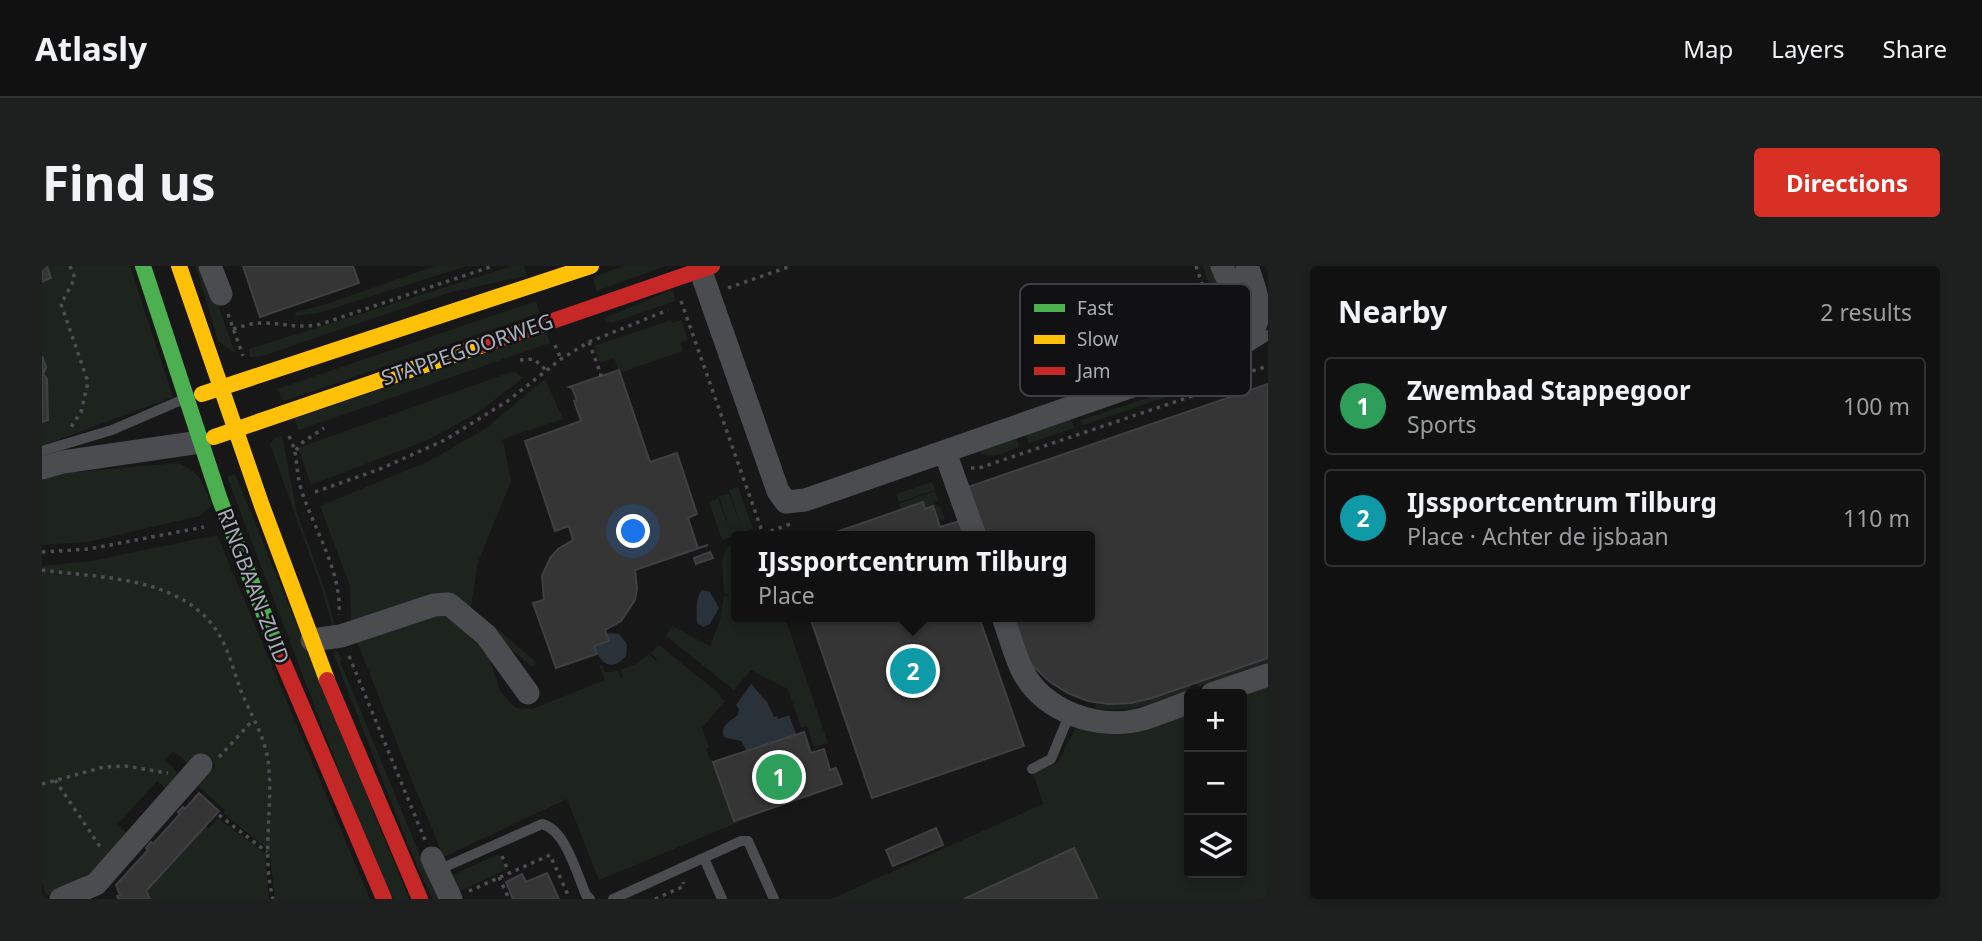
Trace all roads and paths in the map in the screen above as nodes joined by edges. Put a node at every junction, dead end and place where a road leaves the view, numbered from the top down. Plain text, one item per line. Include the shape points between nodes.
1 (70, 266) edge
2 (143, 266) edge
3 (179, 266) edge
4 (210, 266) edge
5 (493, 266) edge
6 (791, 266) edge
7 (1196, 266) edge
8 (1222, 266) edge
9 (1247, 266) edge
10 (704, 267) edge
11 (581, 268) edge
12 (1203, 284) edge
13 (1229, 284) edge
14 (710, 294) junction
15 (221, 295) dead end
16 (683, 304) junction
17 (588, 308) junction
18 (233, 328) dead end
19 (1268, 335) edge
20 (1251, 337) edge
21 (589, 342) junction
22 (1251, 346) edge
23 (518, 360) dead end
24 (546, 370) junction
25 (599, 375) dead end
26 (220, 389) junction
27 (1106, 396) edge
28 (187, 398) junction
29 (327, 426) dead end
30 (69, 429) dead end
31 (235, 431) junction
32 (729, 435) dead end
33 (200, 442) junction
34 (42, 451) edge
35 (945, 452) junction
36 (42, 468) edge
37 (315, 492) dead end
38 (204, 527) dead end
39 (973, 531) edge
40 (42, 552) edge
41 (42, 570) edge
42 (1005, 622) edge
43 (341, 636) junction
44 (312, 640) junction
45 (1268, 675) edge
46 (1227, 689) edge
47 (528, 693) dead end
48 (1184, 704) edge
49 (1070, 713) junction
50 (253, 720) junction
51 (1032, 769) dead end
52 (194, 773) junction
53 (55, 780) junction
54 (42, 784) edge
55 (219, 815) dead end
56 (268, 853) junction
57 (107, 856) dead end
58 (704, 858) junction
59 (435, 864) junction
60 (499, 877) junction
61 (99, 892) edge
62 (61, 899) edge
63 (273, 899) edge
64 (384, 899) edge
65 (420, 899) edge
66 (451, 899) edge
67 (509, 899) edge
68 (570, 899) edge
69 (590, 899) edge
70 (613, 899) edge
71 (722, 899) edge
72 (774, 899) edge

1 - 30 path via 75,278 61,304 88,382 81,412
2 - 28 main road, RINGBAAN-ZUID
3 - 26 main road, RINGBAAN-ZUID
4 - 15 street
5 - 18 path via 321,324 251,323
6 - 14 path, STAPPEGOORWEG
7 - 12 path
8 - 13 street
9 - 20 street via 1259,313
10 - 14 street, STAPPEGOORWEG
10 - 17 main road, STAPPEGOORWEG
11 - 17 street
11 - 26 main road, STAPPEGOORWEG
14 - 16 path, STAPPEGOORWEG
14 - 35 street, STAPPEGOORWEG via 778,491 786,502 805,500
16 - 21 path, STAPPEGOORWEG
16 - 32 path
17 - 31 main road, STAPPEGOORWEG
19 - 22 lane
21 - 24 path, STAPPEGOORWEG
21 - 25 path
23 - 24 path, STAPPEGOORWEG via 534,359
24 - 37 path via 509,400 445,440
26 - 28 main road, STAPPEGOORWEG
26 - 31 main road, RINGBAAN-ZUID
27 - 35 street
28 - 33 main road, RINGBAAN-ZUID
28 - 34 lane via 112,430
29 - 43 path via 296,450 300,485 335,577
31 - 33 main road, STAPPEGOORWEG
31 - 44 main road, RINGBAAN-ZUID
33 - 36 street
33 - 64 main road, RINGBAAN-ZUID via 276,647
35 - 39 street
38 - 40 path
41 - 50 path via 158,589 201,611 216,629
42 - 49 street via 1022,670 1039,695
43 - 44 street, RINGBAAN-ZUID
43 - 47 street, RINGBAAN-ZUID via 449,604 486,635
43 - 59 path
44 - 65 main road, RINGBAAN-ZUID
45 - 46 street
48 - 49 street via 1141,719 1102,722
49 - 51 lane via 1051,759
50 - 52 path via 215,762
50 - 56 path via 268,760
52 - 53 path via 104,767
52 - 61 street
53 - 54 path
53 - 57 path
55 - 56 path
56 - 63 path
58 - 70 lane
58 - 71 lane
58 - 72 lane via 748,842
59 - 66 street
59 - 69 lane via 542,824 560,835
60 - 66 path
60 - 67 path
60 - 68 path via 550,855
61 - 62 street

